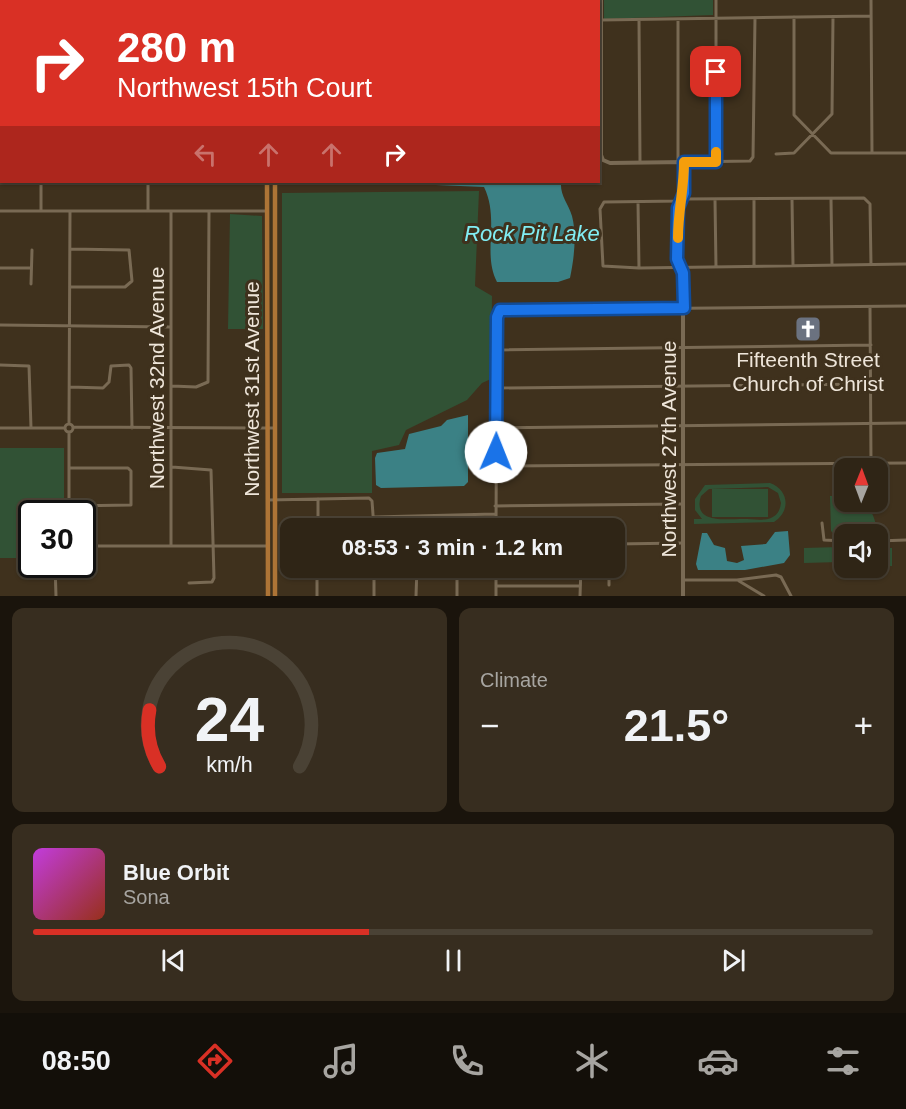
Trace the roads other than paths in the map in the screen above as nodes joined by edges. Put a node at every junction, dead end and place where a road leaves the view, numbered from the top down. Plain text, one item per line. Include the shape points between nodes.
1 (601, 0) edge
2 (716, 0) edge
3 (871, 0) edge
4 (871, 16) junction
5 (794, 17) junction
6 (833, 17) junction
7 (717, 18) junction
8 (755, 18) junction
9 (678, 19) junction
10 (601, 20) junction
11 (639, 20) junction
12 (812, 136) junction
13 (872, 153) junction
14 (906, 153) edge
15 (776, 154) dead end
16 (640, 162) junction
17 (678, 162) junction
18 (684, 162) junction
19 (716, 162) junction
20 (41, 183) edge
21 (148, 183) edge
22 (267, 183) edge
23 (275, 183) edge
24 (792, 199) junction
25 (831, 199) junction
26 (681, 200) junction
27 (715, 200) junction
28 (754, 200) junction
29 (638, 202) junction
30 (0, 211) edge
31 (40, 211) junction
32 (70, 211) junction
33 (147, 211) junction
34 (171, 211) junction
35 (209, 211) junction
36 (267, 211) junction
37 (274, 220) junction
38 (70, 249) junction
39 (32, 250) dead end
40 (906, 264) edge
41 (793, 265) junction
42 (832, 265) junction
43 (871, 265) junction
44 (754, 266) junction
45 (681, 267) junction
46 (716, 267) junction
47 (0, 268) edge
48 (31, 268) junction
49 (639, 268) junction
50 (32, 284) dead end
51 (70, 287) junction
52 (906, 306) edge
53 (870, 307) junction
54 (684, 308) junction
55 (0, 325) edge
56 (70, 325) junction
57 (171, 327) junction
58 (871, 345) junction
59 (683, 347) junction
60 (497, 350) junction
61 (0, 365) edge
62 (871, 384) junction
63 (172, 386) junction
64 (683, 386) junction
65 (70, 387) junction
66 (497, 388) junction
67 (906, 423) edge
68 (69, 424) junction
69 (870, 424) junction
70 (683, 426) junction
71 (0, 428) edge
72 (31, 428) junction
73 (64, 428) junction
74 (73, 428) junction
75 (132, 428) junction
76 (268, 428) junction
77 (275, 428) junction
78 (496, 428) junction
79 (172, 429) junction
80 (69, 432) junction
81 (871, 458) edge
82 (834, 463) edge
83 (888, 463) edge
84 (906, 463) edge
85 (683, 465) junction
86 (496, 466) junction
87 (172, 467) junction
88 (70, 468) junction
89 (318, 499) junction
90 (69, 500) edge
91 (268, 500) junction
92 (275, 500) junction
93 (683, 504) junction
94 (96, 506) edge
95 (495, 506) junction
96 (495, 514) junction
97 (457, 515) joint
98 (417, 516) joint
99 (374, 517) joint
100 (318, 518) edge
101 (495, 518) edge
102 (822, 523) dead end
103 (906, 540) edge
104 (834, 541) edge
105 (888, 541) edge
106 (683, 543) junction
107 (625, 544) edge
108 (171, 545) junction
109 (213, 545) junction
110 (96, 546) edge
111 (268, 546) junction
112 (275, 559) junction
113 (55, 578) edge
114 (317, 578) edge
115 (374, 578) edge
116 (417, 578) edge
117 (457, 578) edge
118 (496, 578) edge
119 (580, 578) edge
120 (609, 578) edge
121 (682, 580) junction
122 (737, 580) junction
123 (189, 583) dead end
124 (580, 585) junction
125 (609, 585) dead end
126 (496, 586) junction
127 (56, 596) edge
128 (268, 596) edge
129 (276, 596) edge
130 (317, 596) edge
131 (374, 596) edge
132 (416, 596) edge
133 (457, 596) edge
134 (496, 596) edge
135 (580, 596) edge
136 (683, 596) edge
137 (764, 596) edge
138 (791, 596) edge

1 - 10 street
2 - 7 street
3 - 4 street
4 - 6 street
4 - 13 street
5 - 6 street
5 - 8 street
5 - 12 street via 794,115
6 - 12 street via 832,114
7 - 8 street
7 - 9 street
7 - 19 street
8 - 19 street via 755,150 750,161
9 - 11 street
9 - 17 street
10 - 11 street
10 - 16 street via 601,155 610,163
11 - 16 street
12 - 13 street via 831,153
12 - 15 street via 794,153
13 - 14 street
16 - 17 street
17 - 18 street
18 - 19 street
18 - 26 street, Northwest 27th Avenue
20 - 31 street
21 - 33 street
22 - 36 main road, Northwest 31st Avenue
23 - 37 main road, Northwest 31st Avenue
24 - 25 street
24 - 28 street
24 - 41 street
25 - 42 street
25 - 43 street via 867,200 870,204
26 - 27 street
26 - 29 street
26 - 45 street, Northwest 27th Avenue via 677,259
27 - 28 street
27 - 46 street
28 - 44 street
29 - 49 street
29 - 49 street via 601,205 603,266
30 - 31 street
31 - 32 street
32 - 33 street
32 - 38 street
33 - 34 street
34 - 35 street
34 - 57 street, Northwest 32nd Avenue
35 - 36 street
35 - 63 street via 208,382 196,387
36 - 37 main road
36 - 76 main road, Northwest 31st Avenue
37 - 77 main road, Northwest 31st Avenue
38 - 51 street
38 - 51 street via 129,250 130,285
39 - 48 street
40 - 43 street
41 - 42 street
41 - 44 street
42 - 43 street
44 - 46 street
45 - 46 street
45 - 49 street
45 - 54 street, Northwest 27th Avenue
47 - 48 street
48 - 50 street
51 - 56 street
52 - 53 street
53 - 54 street
53 - 58 street
54 - 59 street, Northwest 27th Avenue
54 - 60 street via 505,309 497,313
55 - 56 street
56 - 57 street
56 - 65 street
57 - 63 street, Northwest 32nd Avenue
58 - 59 street
58 - 62 street
59 - 60 street
59 - 64 street, Northwest 27th Avenue
60 - 66 street
61 - 72 street via 29,366
62 - 64 street
62 - 69 street
63 - 79 street, Northwest 32nd Avenue
64 - 66 street
64 - 70 street, Northwest 27th Avenue
65 - 68 street
65 - 75 street via 103,388 109,382 111,366 129,365
66 - 78 street
67 - 69 street
68 - 73 street
68 - 74 street
69 - 70 street
69 - 81 street
70 - 78 street
70 - 85 street, Northwest 27th Avenue
71 - 72 street
72 - 73 street
73 - 80 street
74 - 75 street
74 - 80 street
75 - 79 street
76 - 77 street
76 - 79 street
76 - 91 main road, Northwest 31st Avenue
77 - 92 main road, Northwest 31st Avenue
78 - 86 street
79 - 87 street, Northwest 32nd Avenue
80 - 88 street
82 - 85 street
83 - 84 street
85 - 86 street
85 - 93 street, Northwest 27th Avenue
86 - 95 street
87 - 108 street, Northwest 32nd Avenue
87 - 109 street via 211,470
88 - 90 street
88 - 94 street via 131,471 131,505
89 - 92 street
89 - 99 street via 372,499
89 - 100 street
91 - 92 street
91 - 111 main road, Northwest 31st Avenue
92 - 112 main road, Northwest 31st Avenue
93 - 95 street
93 - 106 street, Northwest 27th Avenue
95 - 96 street
96 - 97 street
96 - 101 street
97 - 98 street
98 - 99 street
102 - 104 street via 824,540
103 - 105 street
106 - 107 street
106 - 121 street, Northwest 27th Avenue
108 - 109 street
108 - 110 street
109 - 111 street
109 - 123 street via 212,582
111 - 112 main road
111 - 128 main road, Northwest 31st Avenue
112 - 129 main road, Northwest 31st Avenue
113 - 127 street
114 - 130 street
115 - 131 street
116 - 132 street
117 - 133 street
118 - 126 street
119 - 124 street
120 - 125 street
121 - 122 street
121 - 136 street, Northwest 27th Avenue
122 - 137 street
122 - 138 street via 776,575
124 - 126 street
124 - 135 street
126 - 134 street

